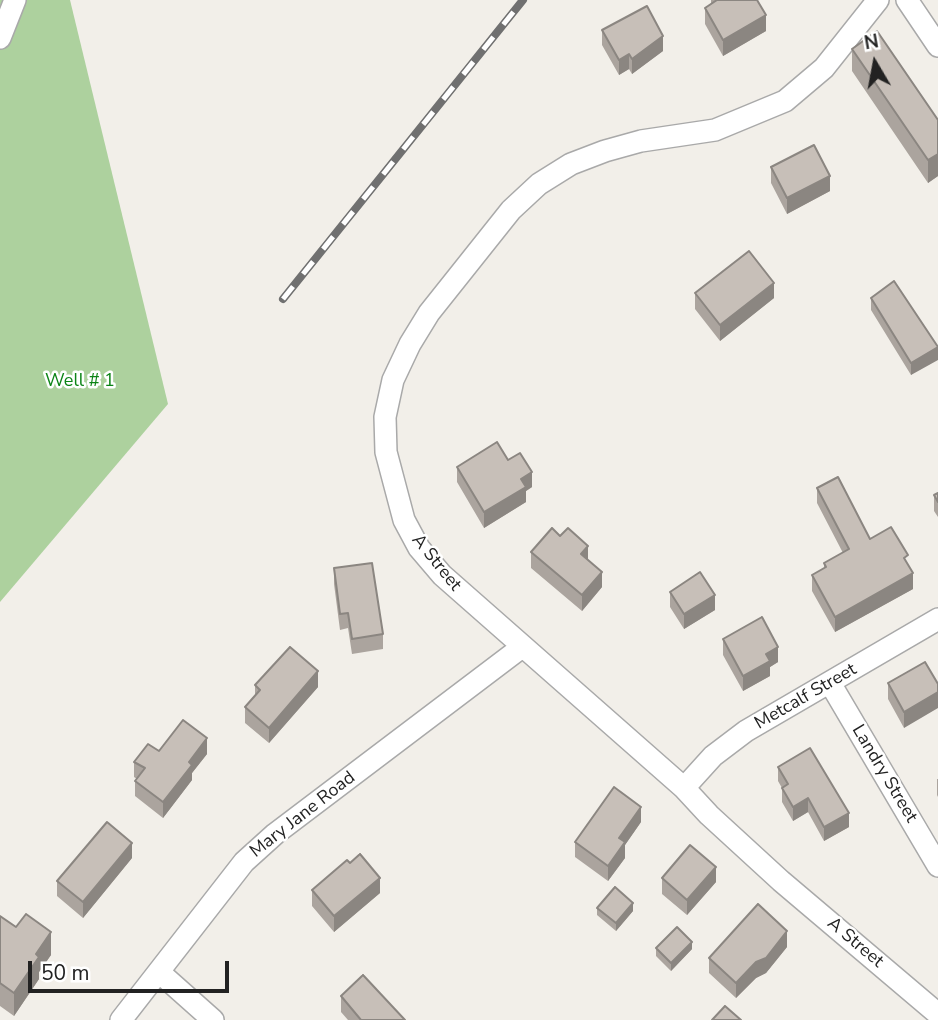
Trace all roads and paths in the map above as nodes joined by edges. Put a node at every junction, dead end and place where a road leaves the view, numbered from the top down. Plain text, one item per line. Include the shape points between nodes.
1 (15, 0) edge
2 (878, 0) edge
3 (906, 0) edge
4 (0, 37) edge
5 (938, 46) edge
6 (938, 620) edge
7 (522, 647) junction
8 (830, 683) junction
9 (684, 788) junction
10 (938, 866) edge
11 (159, 972) junction
12 (938, 1014) edge
13 (121, 1020) edge
14 (212, 1020) edge

1 - 4 street
2 - 7 street, A Street via 824,68 785,101 715,130 605,151 571,164 539,184 512,210 429,313 410,344 393,380 385,417 391,485 419,548 442,575
3 - 5 street
6 - 8 street, Metcalf Street
7 - 9 street, A Street
7 - 11 street, Mary Jane Road via 275,834 244,862
8 - 9 street, Metcalf Street via 746,731 713,756
8 - 10 street, Landry Street
9 - 12 street, A Street via 781,881
11 - 13 street, Mary Jane Road
11 - 14 street

